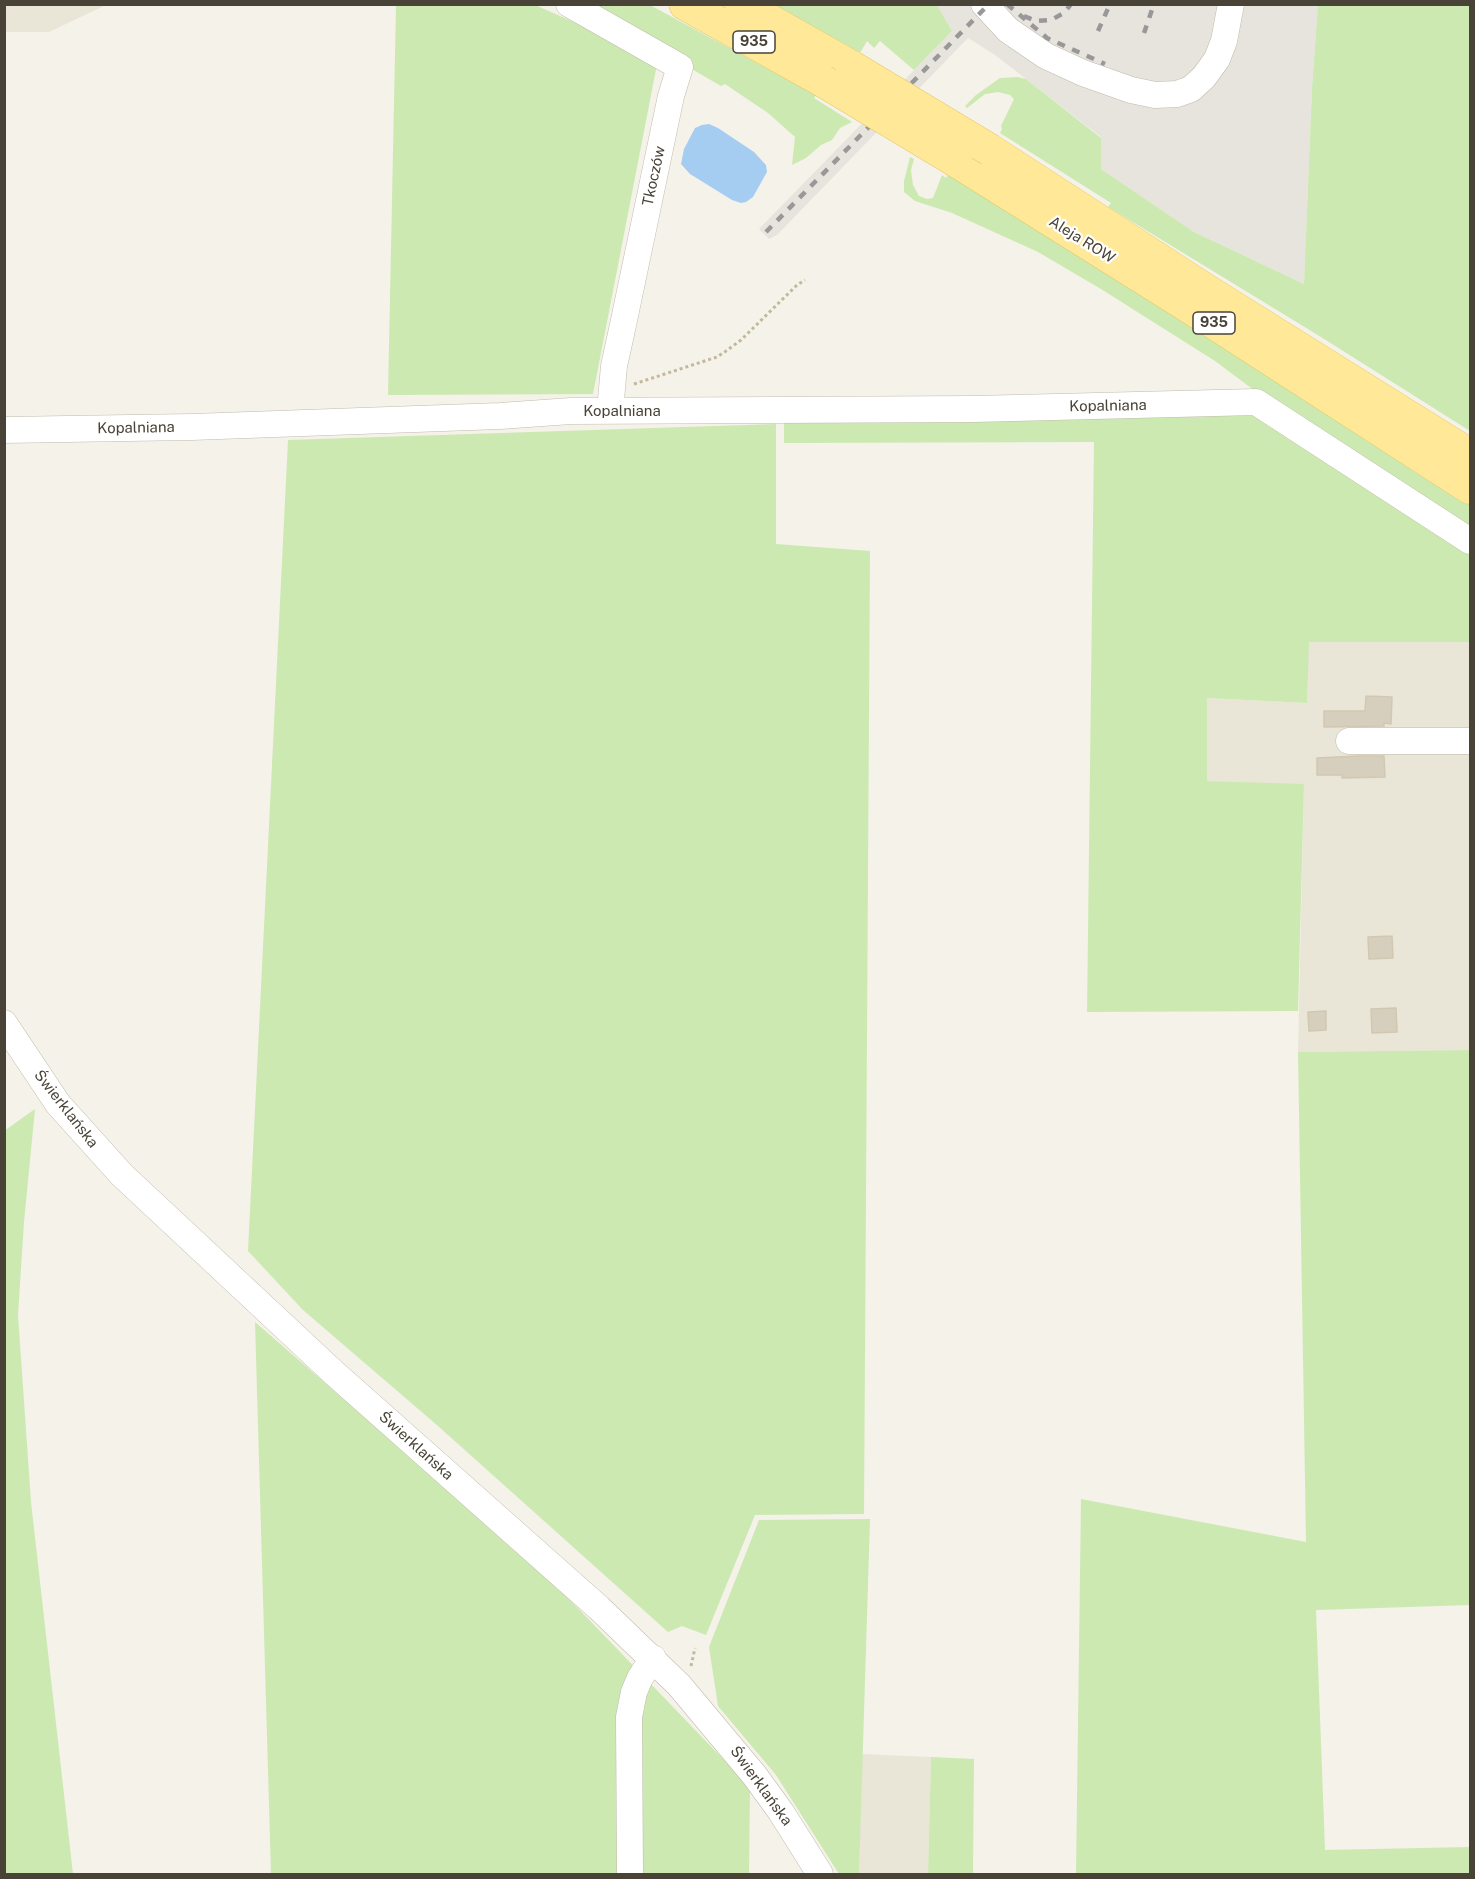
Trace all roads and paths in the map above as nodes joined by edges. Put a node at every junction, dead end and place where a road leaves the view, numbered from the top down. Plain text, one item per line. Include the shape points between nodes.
1 (569, 4) edge
2 (685, 4) edge
3 (741, 4) edge
4 (984, 4) edge
5 (1231, 4) edge
6 (805, 280) dead end
7 (610, 400) junction
8 (4, 430) edge
9 (1470, 455) edge
10 (1470, 489) edge
11 (1470, 541) edge
12 (1349, 741) dead end
13 (1470, 741) edge
14 (4, 1023) edge
15 (653, 1658) junction
16 (630, 1875) edge
17 (820, 1875) edge

1 - 7 street, Tkoczów via 680,67 670,96
2 - 10 main road, Aleja ROW / 935, bridge via 956,161
3 - 9 main road, Aleja ROW / 935, bridge via 990,150
4 - 5 street via 1008,30 1046,56 1083,73 1155,95 1177,94 1204,77 1224,41
6 - 7 path via 741,340 717,357 628,387
7 - 8 street, Kopalniana via 571,411 500,416
7 - 11 street, Kopalniana via 974,410 1257,402
12 - 13 street
14 - 15 street, Świerklańska via 58,1104 130,1183 333,1372
15 - 16 street via 634,1692 629,1717
15 - 17 street, Świerklańska via 755,1776

